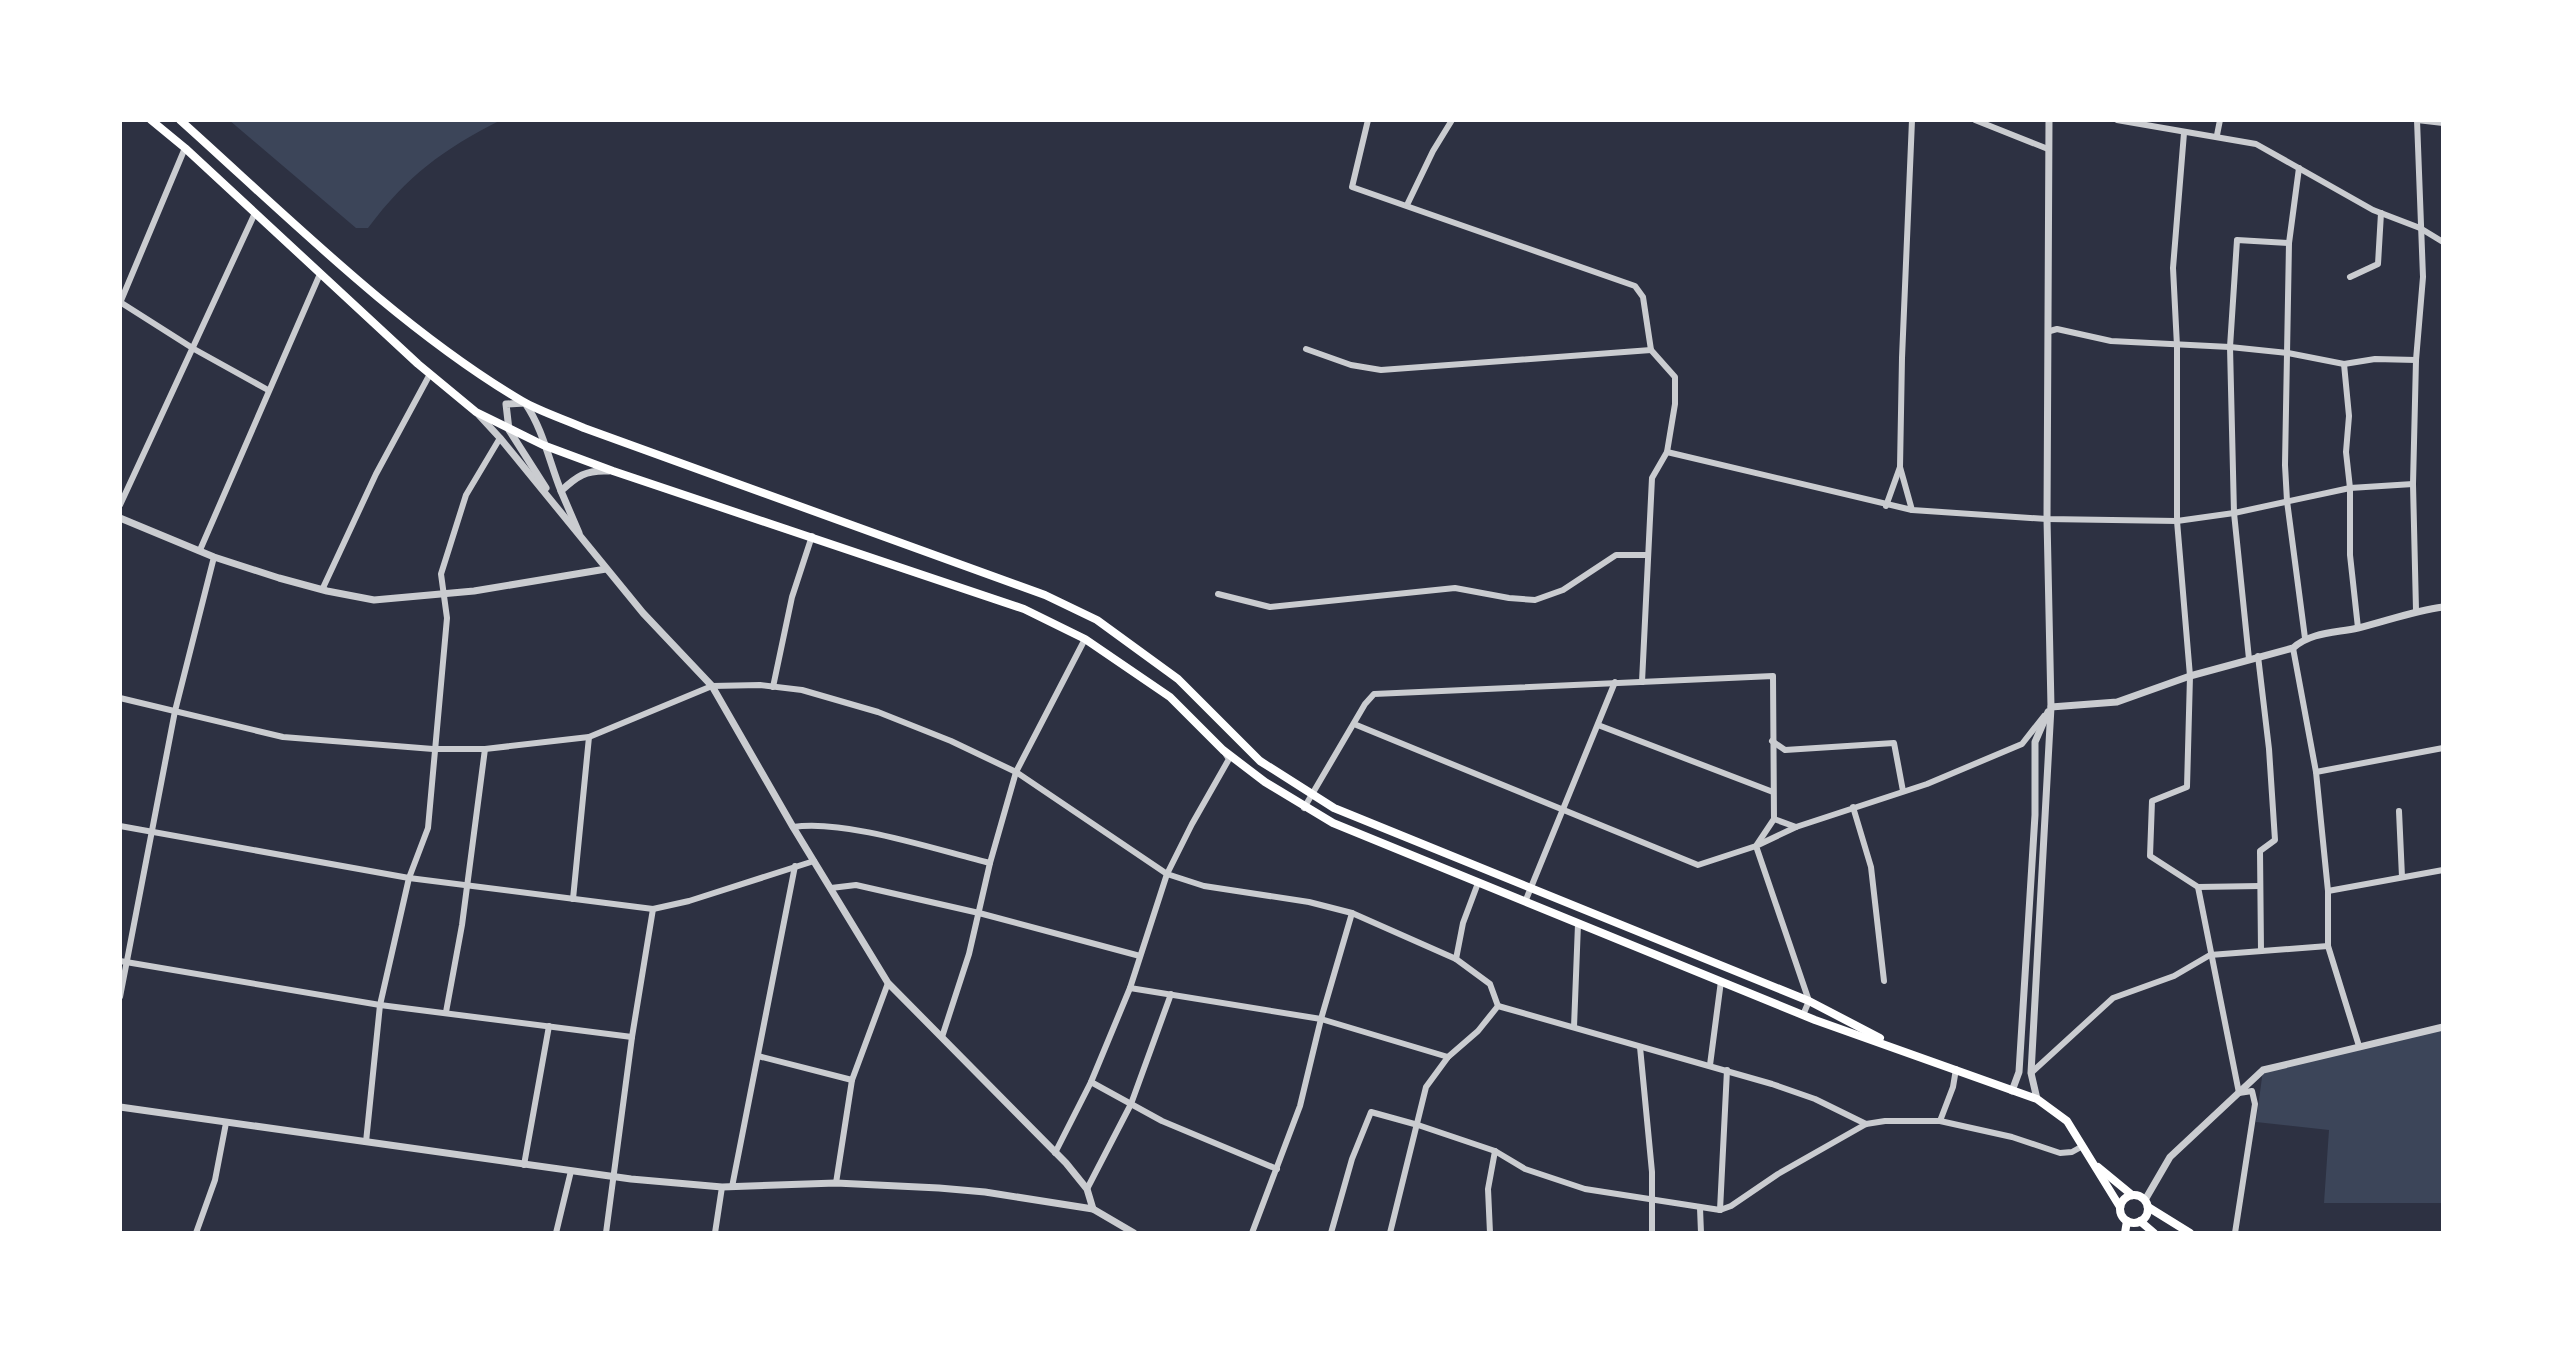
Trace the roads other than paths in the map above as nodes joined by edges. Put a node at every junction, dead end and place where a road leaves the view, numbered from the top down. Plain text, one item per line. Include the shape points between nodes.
1 (151, 120) edge
2 (180, 120) edge
3 (1368, 120) edge
4 (1452, 120) edge
5 (1912, 120) edge
6 (1975, 120) edge
7 (2049, 120) edge
8 (2117, 120) edge
9 (2220, 120) edge
10 (2417, 120) edge
11 (2443, 123) edge
12 (2184, 133) junction
13 (2217, 135) junction
14 (185, 148) junction
15 (2048, 149) junction
16 (2299, 168) junction
17 (1407, 205) junction
18 (255, 213) junction
19 (2381, 213) junction
20 (2420, 228) junction
21 (2443, 242) edge
22 (2289, 243) junction
23 (320, 274) junction
24 (2350, 277) dead end
25 (120, 302) edge
26 (2050, 331) junction
27 (2177, 346) junction
28 (2230, 347) junction
29 (194, 349) junction
30 (1306, 349) dead end
31 (1651, 350) junction
32 (2288, 353) junction
33 (2416, 360) junction
34 (2344, 364) junction
35 (430, 374) junction
36 (268, 390) junction
37 (525, 403) junction
38 (476, 412) junction
39 (509, 430) junction
40 (500, 438) junction
41 (543, 445) junction
42 (1667, 452) junction
43 (1900, 467) junction
44 (613, 471) junction
45 (2413, 484) junction
46 (2350, 488) junction
47 (561, 491) junction
48 (2287, 501) junction
49 (120, 505) edge
50 (1886, 506) junction
51 (1912, 510) junction
52 (2234, 513) junction
53 (120, 518) edge
54 (2047, 519) junction
55 (567, 521) junction
56 (2177, 521) junction
57 (812, 536) junction
58 (583, 542) junction
59 (200, 550) junction
60 (1647, 555) junction
61 (214, 557) junction
62 (606, 569) junction
63 (322, 590) junction
64 (445, 593) junction
65 (1218, 594) dead end
66 (2443, 607) edge
67 (2416, 610) junction
68 (2358, 628) junction
69 (2305, 638) junction
70 (1085, 639) junction
71 (2293, 648) junction
72 (2253, 658) junction
73 (2190, 676) junction
74 (1615, 682) junction
75 (1642, 682) junction
76 (712, 686) junction
77 (773, 687) junction
78 (120, 698) edge
79 (2051, 707) junction
80 (175, 711) junction
81 (1354, 724) junction
82 (1598, 725) junction
83 (589, 737) junction
84 (1772, 741) junction
85 (2443, 748) edge
86 (433, 749) junction
87 (485, 749) junction
88 (1223, 750) junction
89 (1016, 772) junction
90 (2316, 772) junction
91 (1903, 791) junction
92 (1773, 792) junction
93 (1310, 794) junction
94 (1853, 807) junction
95 (1304, 808) junction
96 (1564, 809) junction
97 (2399, 811) dead end
98 (1774, 819) junction
99 (120, 826) edge
100 (793, 827) junction
101 (1796, 827) junction
102 (151, 832) junction
103 (1756, 846) junction
104 (814, 861) junction
105 (990, 863) junction
106 (795, 866) junction
107 (2443, 870) edge
108 (1167, 874) junction
109 (2402, 877) junction
110 (409, 878) junction
111 (1478, 883) junction
112 (467, 885) junction
113 (2260, 886) junction
114 (2198, 887) junction
115 (831, 888) junction
116 (1530, 889) junction
117 (2328, 891) junction
118 (573, 899) junction
119 (1525, 902) junction
120 (653, 909) junction
121 (979, 913) junction
122 (1352, 913) junction
123 (1578, 924) junction
124 (2328, 946) junction
125 (2261, 951) junction
126 (2210, 955) junction
127 (1140, 956) junction
128 (1456, 959) junction
129 (123, 961) edge
130 (1721, 981) junction
131 (1884, 981) dead end
132 (888, 983) junction
133 (1130, 988) junction
134 (1171, 994) junction
135 (120, 997) edge
136 (1809, 1001) junction
137 (380, 1005) junction
138 (1498, 1006) junction
139 (446, 1012) junction
140 (1803, 1015) junction
141 (1321, 1019) junction
142 (549, 1026) junction
143 (1574, 1027) junction
144 (2443, 1027) edge
145 (632, 1037) junction
146 (942, 1037) junction
147 (2359, 1046) junction
148 (1640, 1047) junction
149 (1909, 1054) junction
150 (758, 1056) junction
151 (1448, 1057) junction
152 (1710, 1065) junction
153 (1956, 1069) junction
154 (1727, 1070) junction
155 (2031, 1073) junction
156 (852, 1080) junction
157 (1091, 1082) junction
158 (2012, 1091) junction
159 (2239, 1093) junction
160 (2037, 1099) junction
161 (1131, 1104) junction
162 (120, 1107) edge
163 (1940, 1121) junction
164 (226, 1123) junction
165 (1866, 1124) junction
166 (1418, 1125) junction
167 (366, 1142) junction
168 (2081, 1147) junction
169 (1495, 1151) junction
170 (1055, 1153) junction
171 (2094, 1164) junction
172 (524, 1165) junction
173 (1277, 1169) junction
174 (571, 1171) junction
175 (613, 1176) junction
176 (836, 1183) junction
177 (722, 1187) junction
178 (732, 1187) junction
179 (1087, 1189) junction
180 (2132, 1195) junction
181 (1651, 1200) junction
182 (2146, 1204) junction
183 (2120, 1207) junction
184 (1700, 1208) junction
185 (1093, 1209) junction
186 (1720, 1210) junction
187 (2127, 1221) junction
188 (2140, 1221) junction
189 (196, 1233) edge
190 (556, 1233) edge
191 (606, 1233) edge
192 (715, 1233) edge
193 (1133, 1233) edge
194 (1252, 1233) edge
195 (1331, 1233) edge
196 (1390, 1233) edge
197 (1490, 1233) edge
198 (1652, 1233) edge
199 (1701, 1233) edge
200 (2125, 1233) edge
201 (2154, 1233) edge
202 (2190, 1233) edge
203 (2235, 1233) edge

1 - 14 main road
2 - 37 main road via 369,288 459,361
3 - 17 street via 1352,187
4 - 17 street
5 - 43 street
6 - 15 street
7 - 15 street
8 - 12 street
9 - 13 street
10 - 11 street
10 - 20 street
12 - 13 street
12 - 27 street via 2173,268
13 - 16 street via 2256,144
14 - 18 main road
14 - 25 street
15 - 26 street
16 - 19 street
16 - 22 street
17 - 31 street via 1635,286 1643,297
18 - 23 main road
18 - 29 street
19 - 20 street
19 - 24 street via 2378,264
20 - 21 street
20 - 33 street via 2423,277
22 - 28 street via 2237,240
22 - 32 street
23 - 35 main road
23 - 36 street
25 - 29 street
26 - 27 street
26 - 54 street
27 - 28 street
27 - 56 street
28 - 32 street
28 - 52 street
29 - 36 street
29 - 49 street
30 - 31 street via 1381,370
31 - 42 street via 1675,377
32 - 34 street
32 - 48 street
33 - 34 street
33 - 45 street
34 - 46 street
35 - 38 main road
35 - 63 street
36 - 59 street
37 - 39 street via 506,404
37 - 41 street via 539,424
37 - 93 main road via 1045,595 1097,620 1178,679 1260,761
38 - 39 main road
38 - 40 street
39 - 41 main road
39 - 55 street
40 - 55 street
40 - 64 street via 466,495 441,574
41 - 44 main road
41 - 47 street
42 - 50 street
42 - 60 street via 1652,478
43 - 50 street
43 - 51 street
44 - 47 street via 579,474
44 - 57 main road
45 - 46 street
45 - 67 street
46 - 48 street
46 - 68 street
47 - 58 street
48 - 52 street
48 - 69 street
50 - 51 street
51 - 54 street
52 - 56 street
52 - 72 street
53 - 59 street
54 - 56 street
54 - 79 street
55 - 58 street
56 - 73 street
57 - 70 main road via 1024,609
57 - 77 street via 792,597
58 - 62 street
59 - 61 street
60 - 65 street via 1616,555 1563,590 1535,600 1455,588 1270,607
60 - 75 street
61 - 63 street
61 - 80 street
62 - 64 street
62 - 76 street
63 - 64 street via 374,600
64 - 86 street via 444,672
66 - 67 street
67 - 68 street
68 - 69 street
69 - 71 street
70 - 88 main road via 1170,697
70 - 89 street
71 - 72 street
71 - 90 street
72 - 73 street
72 - 113 street via 2269,749 2275,840 2260,851
73 - 79 street via 2117,702
73 - 114 street via 2187,787 2152,801 2150,856
74 - 75 street
74 - 81 street via 1374,694
74 - 82 street
75 - 84 street via 1773,676
76 - 77 street
76 - 83 street
76 - 100 street
77 - 89 street via 878,712
78 - 80 street
79 - 91 street via 2022,744
79 - 155 street
79 - 158 street via 2035,742 2019,1072
80 - 86 street via 283,737
80 - 102 street
81 - 93 street
81 - 96 street
82 - 92 street
82 - 96 street
83 - 87 street
83 - 118 street
84 - 91 street via 1785,750 1894,743
84 - 92 street
85 - 90 street
86 - 87 street
86 - 110 street via 428,828
87 - 112 street
88 - 95 main road
88 - 108 street via 1229,759
89 - 105 street
89 - 108 street
90 - 117 street
91 - 94 street
92 - 98 street
93 - 95 street
93 - 116 main road
94 - 101 street
94 - 131 street via 1871,867
95 - 111 main road
96 - 103 street via 1698,865
96 - 116 street
97 - 109 street
98 - 101 street
98 - 103 street
99 - 102 street
100 - 104 street
100 - 105 street via 811,824 857,831
101 - 103 street
102 - 110 street
102 - 129 street
103 - 136 street
104 - 106 street
104 - 115 street
105 - 121 street
106 - 120 street
106 - 150 street
107 - 109 street
108 - 122 street via 1204,886
108 - 127 street
109 - 117 street
110 - 112 street
110 - 137 street
111 - 119 main road
111 - 128 street
112 - 118 street
112 - 139 street
113 - 114 street
113 - 125 street
114 - 126 street
115 - 121 street via 856,885
115 - 132 street
116 - 119 street
116 - 136 main road
117 - 124 street
118 - 120 street
119 - 123 main road
120 - 145 street
121 - 127 street
121 - 146 street
122 - 128 street
122 - 141 street
123 - 130 main road
123 - 143 street
124 - 125 street
124 - 147 street
125 - 126 street
126 - 155 street via 2174,976 2113,998
126 - 159 street
127 - 133 street
128 - 138 street via 1490,984
129 - 135 street
129 - 137 street
130 - 140 main road
130 - 152 street
132 - 146 street
132 - 156 street
133 - 134 street
133 - 157 street
134 - 141 street
134 - 161 street
136 - 140 street
136 - 149 main road
137 - 139 street
137 - 167 street
138 - 143 street
138 - 151 street
139 - 142 street
140 - 149 main road
141 - 151 street
141 - 173 street via 1300,1106
142 - 145 street
142 - 172 street
143 - 148 street
144 - 147 street
145 - 175 street
146 - 170 street
147 - 159 street via 2263,1070
148 - 152 street
148 - 181 street
149 - 153 main road
150 - 156 street
150 - 178 street
151 - 166 street via 1426,1087
152 - 154 street
153 - 158 main road
153 - 163 street
154 - 165 street via 1815,1099
154 - 186 street
155 - 160 street
156 - 176 street
157 - 161 street
157 - 170 street
158 - 160 main road
159 - 182 street via 2170,1157
159 - 203 street via 2252,1091 2255,1104
160 - 168 main road via 2067,1121
161 - 173 street via 1202,1140
161 - 179 street
162 - 164 street
163 - 165 street
163 - 168 street via 2060,1153
164 - 167 street
164 - 189 street via 215,1180
165 - 186 street
166 - 169 street
166 - 195 street via 1371,1112
166 - 196 street
167 - 172 street
168 - 171 main road
169 - 181 street via 1525,1169 1585,1189
169 - 197 street via 1488,1189
170 - 179 street
171 - 180 main road
171 - 183 main road
172 - 174 street
173 - 194 street
174 - 175 street
174 - 190 street
175 - 177 street
175 - 191 street
176 - 178 street
176 - 185 street via 985,1192
177 - 178 street
177 - 192 street
179 - 185 street
180 - 182 main road
180 - 183 main road
181 - 184 street
181 - 198 street
182 - 188 main road
182 - 202 main road
183 - 187 main road
184 - 186 street
184 - 199 street
185 - 193 street
187 - 188 main road
187 - 200 main road
188 - 201 main road

